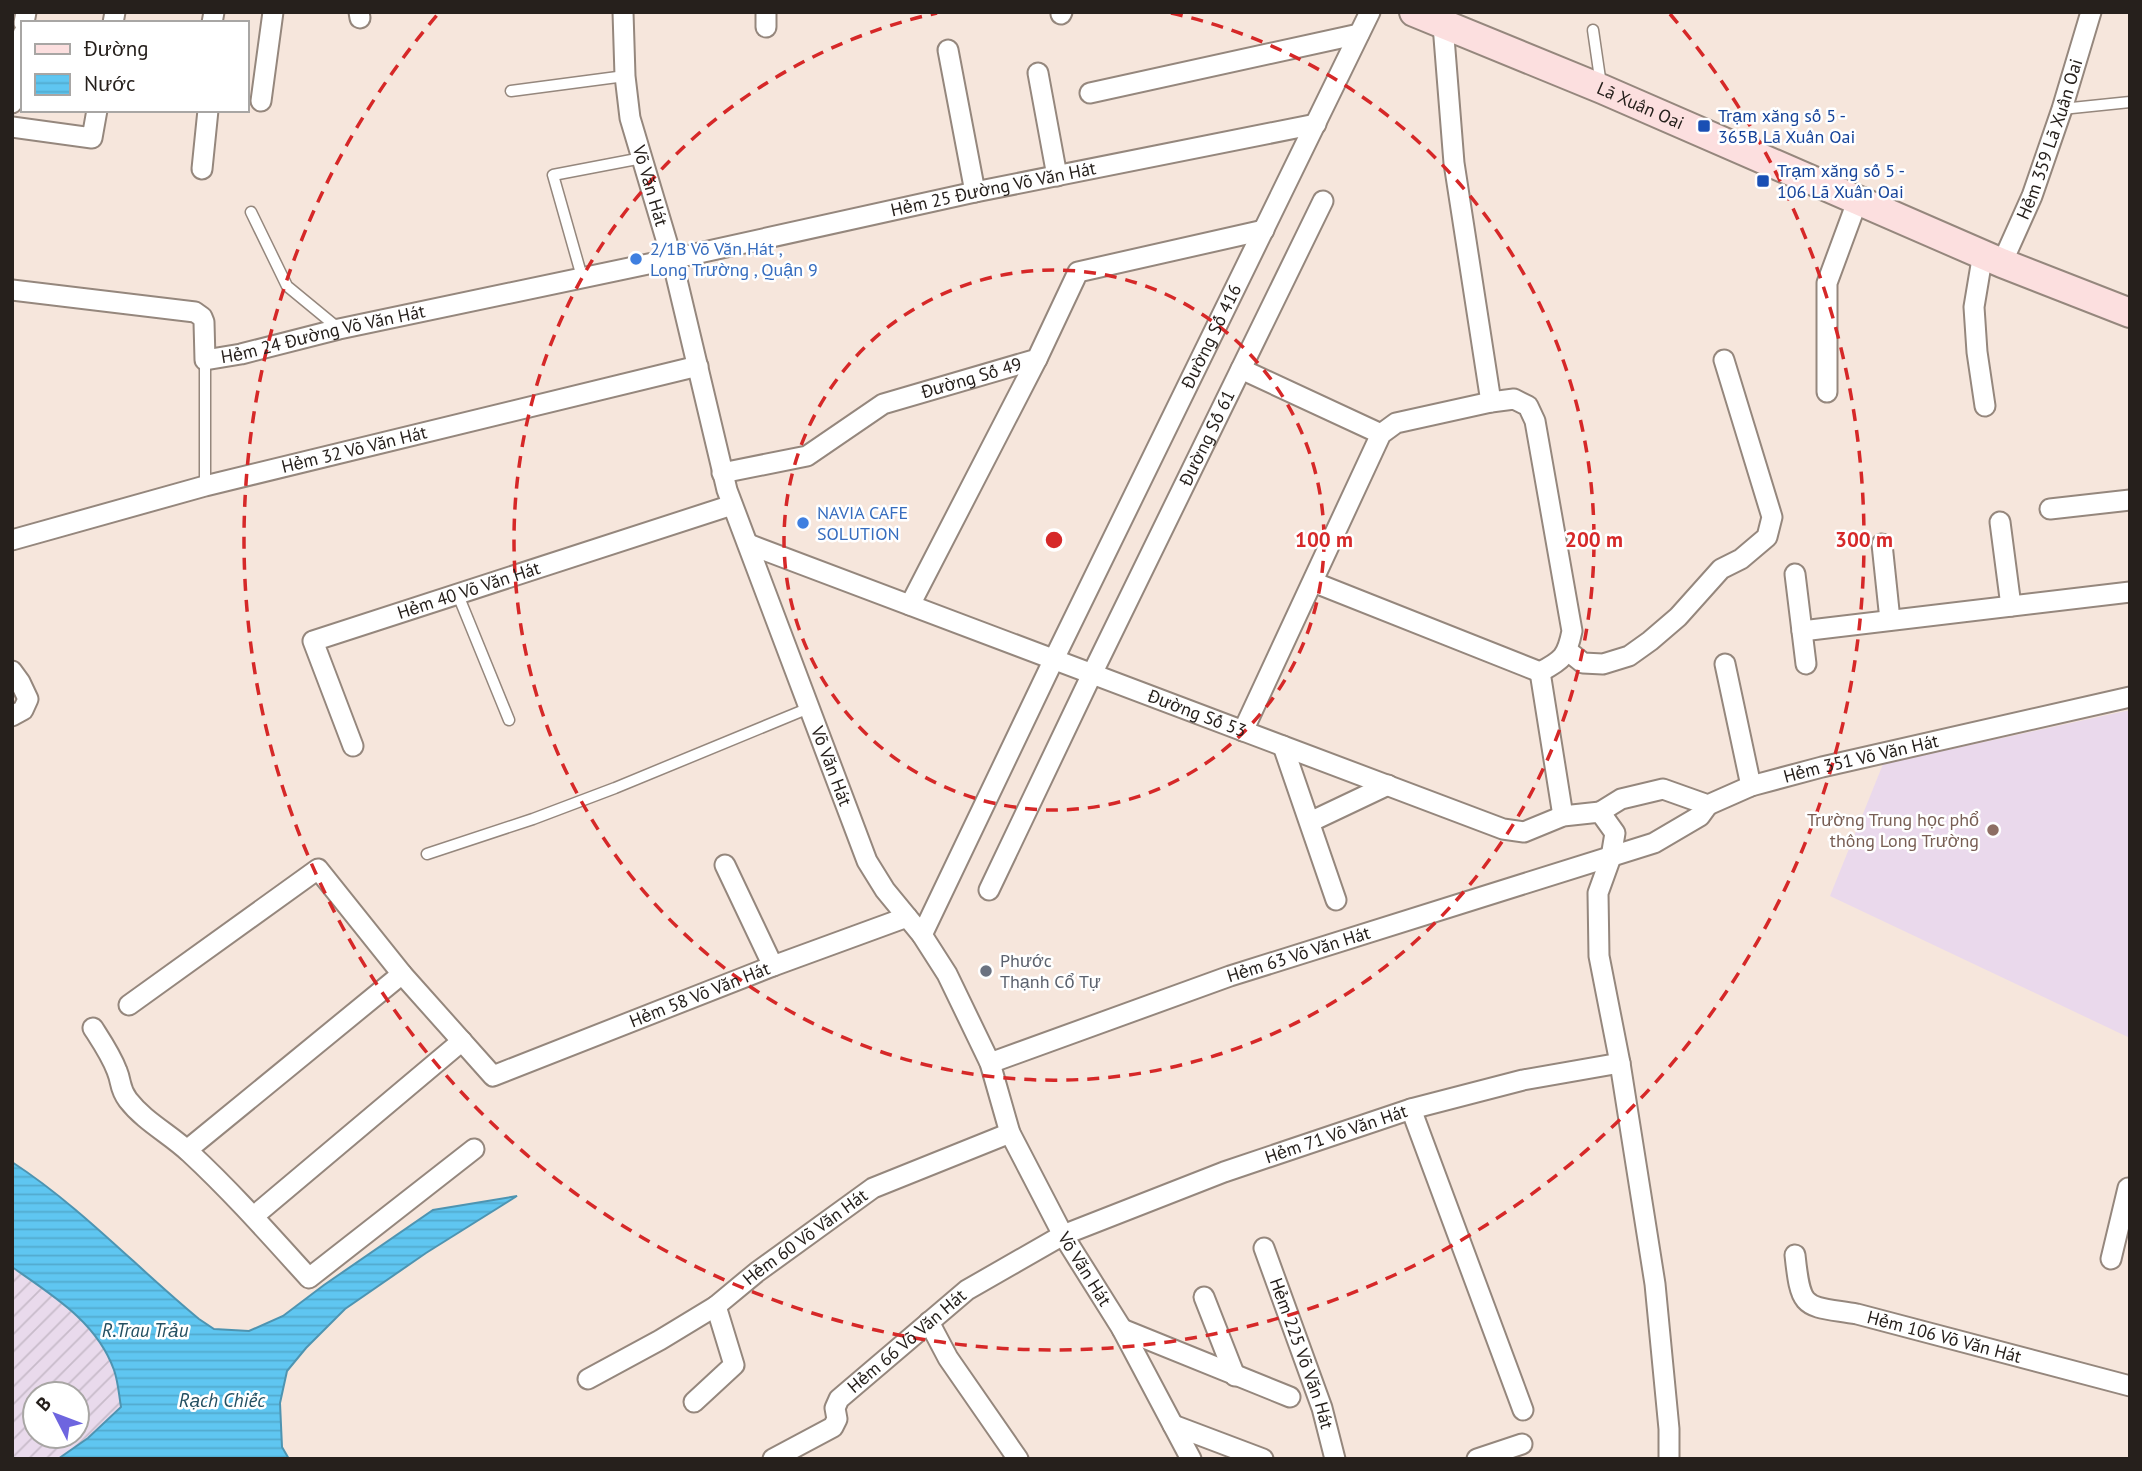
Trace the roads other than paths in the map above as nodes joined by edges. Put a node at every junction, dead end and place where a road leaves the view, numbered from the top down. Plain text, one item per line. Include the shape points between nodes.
1 (273, 12) edge
2 (623, 12) edge
3 (1370, 12) edge
4 (2091, 12) edge
5 (1425, 16) edge
6 (1593, 30) dead end
7 (1359, 34) junction
8 (21, 47) edge
9 (948, 50) dead end
10 (1038, 73) dead end
11 (625, 76) junction
12 (1602, 89) junction
13 (511, 91) dead end
14 (1090, 93) dead end
15 (261, 101) dead end
16 (2130, 102) edge
17 (12, 103) edge
18 (2063, 109) junction
19 (97, 112) edge
20 (208, 112) edge
21 (1315, 124) junction
22 (12, 127) edge
23 (642, 158) junction
24 (202, 169) dead end
25 (1057, 176) junction
26 (975, 192) junction
27 (1858, 199) junction
28 (1323, 201) dead end
29 (251, 212) dead end
30 (1264, 230) junction
31 (1992, 258) junction
32 (672, 259) junction
33 (582, 277) junction
34 (12, 290) edge
35 (2130, 313) edge
36 (339, 329) junction
37 (1037, 359) junction
38 (205, 360) junction
39 (1724, 360) dead end
40 (698, 366) junction
41 (1241, 369) junction
42 (1827, 392) dead end
43 (1491, 402) junction
44 (1985, 406) dead end
45 (1381, 434) junction
46 (722, 473) junction
47 (205, 486) junction
48 (2130, 500) edge
49 (732, 505) junction
50 (2050, 509) dead end
51 (2000, 522) dead end
52 (12, 540) edge
53 (748, 544) junction
54 (1882, 544) dead end
55 (1795, 574) dead end
56 (1313, 582) junction
57 (2130, 592) edge
58 (458, 595) junction
59 (911, 606) junction
60 (2011, 606) junction
61 (1890, 620) junction
62 (1802, 631) junction
63 (1568, 651) junction
64 (1054, 659) junction
65 (1725, 664) dead end
66 (1807, 664) dead end
67 (12, 671) edge
68 (1540, 672) junction
69 (1092, 674) junction
70 (2130, 697) edge
71 (809, 708) junction
72 (12, 716) edge
73 (509, 720) dead end
74 (1243, 731) junction
75 (353, 746) dead end
76 (1283, 746) junction
77 (1388, 785) junction
78 (1751, 786) junction
79 (1708, 805) junction
80 (1600, 812) junction
81 (1563, 816) junction
82 (1310, 822) junction
83 (427, 854) dead end
84 (1611, 858) junction
85 (725, 865) dead end
86 (989, 890) dead end
87 (1336, 900) dead end
88 (907, 917) junction
89 (922, 936) junction
90 (773, 966) junction
91 (402, 974) junction
92 (129, 1005) dead end
93 (93, 1028) dead end
94 (461, 1041) junction
95 (990, 1063) junction
96 (1620, 1063) junction
97 (1411, 1110) junction
98 (1010, 1133) junction
99 (474, 1149) dead end
100 (187, 1150) junction
101 (2130, 1189) edge
102 (254, 1216) junction
103 (1063, 1235) junction
104 (1264, 1248) dead end
105 (1795, 1255) dead end
106 (2111, 1259) dead end
107 (1204, 1297) dead end
108 (716, 1306) junction
109 (929, 1322) junction
110 (1122, 1329) junction
111 (1235, 1376) junction
112 (588, 1379) dead end
113 (2130, 1386) edge
114 (1290, 1397) dead end
115 (694, 1402) dead end
116 (1523, 1410) dead end
117 (1173, 1426) junction
118 (1522, 1444) dead end
119 (773, 1459) edge
120 (1018, 1459) edge
121 (1191, 1459) edge
122 (1263, 1459) edge
123 (1335, 1459) edge
124 (1476, 1459) edge
125 (1670, 1459) edge

1 - 15 street
2 - 11 street, Võ Văn Hát
3 - 7 street, Đường Số 416
4 - 18 street, Hẻm 359 Lã Xuân Oai
5 - 12 main road, Lã Xuân Oai
5 - 43 street via 1454,163
6 - 12 lane
7 - 14 street
7 - 21 street, Đường Số 416
8 - 17 street
9 - 26 street
10 - 25 street
11 - 13 lane
11 - 23 street, Võ Văn Hát
12 - 27 main road, Lã Xuân Oai
16 - 18 lane
18 - 31 street, Hẻm 359 Lã Xuân Oai via 2032,196
19 - 22 street via 92,138
20 - 24 street
21 - 25 street, Hẻm 25 Đường Võ Văn Hát
21 - 30 street, Đường Số 416
23 - 32 street, Võ Văn Hát
23 - 33 lane via 553,175
25 - 26 street, Hẻm 25 Đường Võ Văn Hát
26 - 32 street, Hẻm 25 Đường Võ Văn Hát
27 - 31 main road, Lã Xuân Oai
27 - 42 street via 1827,283
28 - 41 street, Đường Số 61
29 - 36 lane via 287,286
30 - 37 street, Đường Số 49 via 1078,272
30 - 64 street, Đường Số 416
31 - 35 main road, Lã Xuân Oai
31 - 44 street, Hẻm 359 Lã Xuân Oai via 1974,307
32 - 33 street, Hẻm 24 Đường Võ Văn Hát
32 - 40 street, Võ Văn Hát
33 - 36 street, Hẻm 24 Đường Võ Văn Hát
34 - 38 street, Hẻm 24 Đường Võ Văn Hát via 195,312 204,322
36 - 38 street, Hẻm 24 Đường Võ Văn Hát
37 - 46 street, Đường Số 49 via 883,404 807,456
37 - 59 street
38 - 47 lane
39 - 63 street via 1772,517 1767,537 1721,569 1678,617 1629,656 1603,664 1583,663
40 - 46 street, Võ Văn Hát
40 - 47 street, Hẻm 32 Võ Văn Hát
41 - 45 street
41 - 69 street, Đường Số 61
43 - 45 street via 1396,422
43 - 63 street via 1514,399 1528,406 1535,422 1572,631
45 - 56 street
46 - 49 street, Võ Văn Hát
47 - 52 street, Hẻm 32 Võ Văn Hát
48 - 50 street
49 - 53 street, Võ Văn Hát
49 - 58 street, Hẻm 40 Võ Văn Hát
51 - 60 street
53 - 59 street, Đường Số 53
53 - 71 street, Võ Văn Hát
54 - 61 street
55 - 62 street
56 - 68 street
56 - 74 street
57 - 60 street
58 - 73 lane
58 - 75 street, Hẻm 40 Võ Văn Hát via 313,641
59 - 64 street, Đường Số 53
60 - 61 street
61 - 62 street
62 - 66 street
63 - 68 street
64 - 69 street, Đường Số 53
64 - 89 street, Đường Số 416
65 - 78 street
67 - 72 street via 28,699 23,710
68 - 81 street
69 - 74 street, Đường Số 53
69 - 86 street, Đường Số 61
70 - 78 street, Hẻm 351 Võ Văn Hát
71 - 83 lane via 615,788
71 - 88 street, Võ Văn Hát via 867,861
74 - 76 street, Đường Số 53
76 - 77 street, Đường Số 53
76 - 82 street
77 - 81 street, Đường Số 53 via 1513,831 1524,832
77 - 82 street
78 - 79 street, Hẻm 351 Võ Văn Hát
79 - 80 street via 1663,789 1621,799
79 - 84 street, Hẻm 63 Võ Văn Hát via 1700,816 1654,843
80 - 81 street, Đường Số 53
80 - 84 street via 1615,833
82 - 87 street
84 - 95 street, Hẻm 63 Võ Văn Hát via 1230,976
84 - 96 street via 1598,893 1599,956
85 - 90 street
88 - 89 street, Võ Văn Hát
88 - 90 street, Hẻm 58 Võ Văn Hát
89 - 95 street, Võ Văn Hát via 947,974
90 - 94 street, Hẻm 58 Võ Văn Hát via 493,1076
91 - 92 street via 318,869
91 - 94 street
91 - 100 street
93 - 100 street via 112,1059 128,1100
94 - 102 street
95 - 98 street, Võ Văn Hát
96 - 97 street, Hẻm 71 Võ Văn Hát via 1523,1080
96 - 125 street via 1655,1284
97 - 103 street, Hẻm 71 Võ Văn Hát via 1224,1172
97 - 116 street
98 - 103 street, Võ Văn Hát
98 - 108 street, Hẻm 60 Võ Văn Hát via 873,1188
99 - 102 street via 309,1278
100 - 102 street
101 - 106 street
103 - 109 street, Hẻm 66 Võ Văn Hát via 967,1290
103 - 110 street, Võ Văn Hát
104 - 123 street, Hẻm 225 Võ Văn Hát via 1322,1408
105 - 113 street, Hẻm 106 Võ Văn Hát via 1799,1288 1814,1307 1857,1314
107 - 111 street
108 - 112 street, Hẻm 60 Võ Văn Hát
108 - 115 street via 734,1366
109 - 119 street, Hẻm 66 Võ Văn Hát via 839,1399 833,1427
109 - 120 street via 948,1358
110 - 111 street
110 - 117 street, Võ Văn Hát
111 - 114 street
117 - 121 street, Võ Văn Hát
117 - 122 street
118 - 124 street

